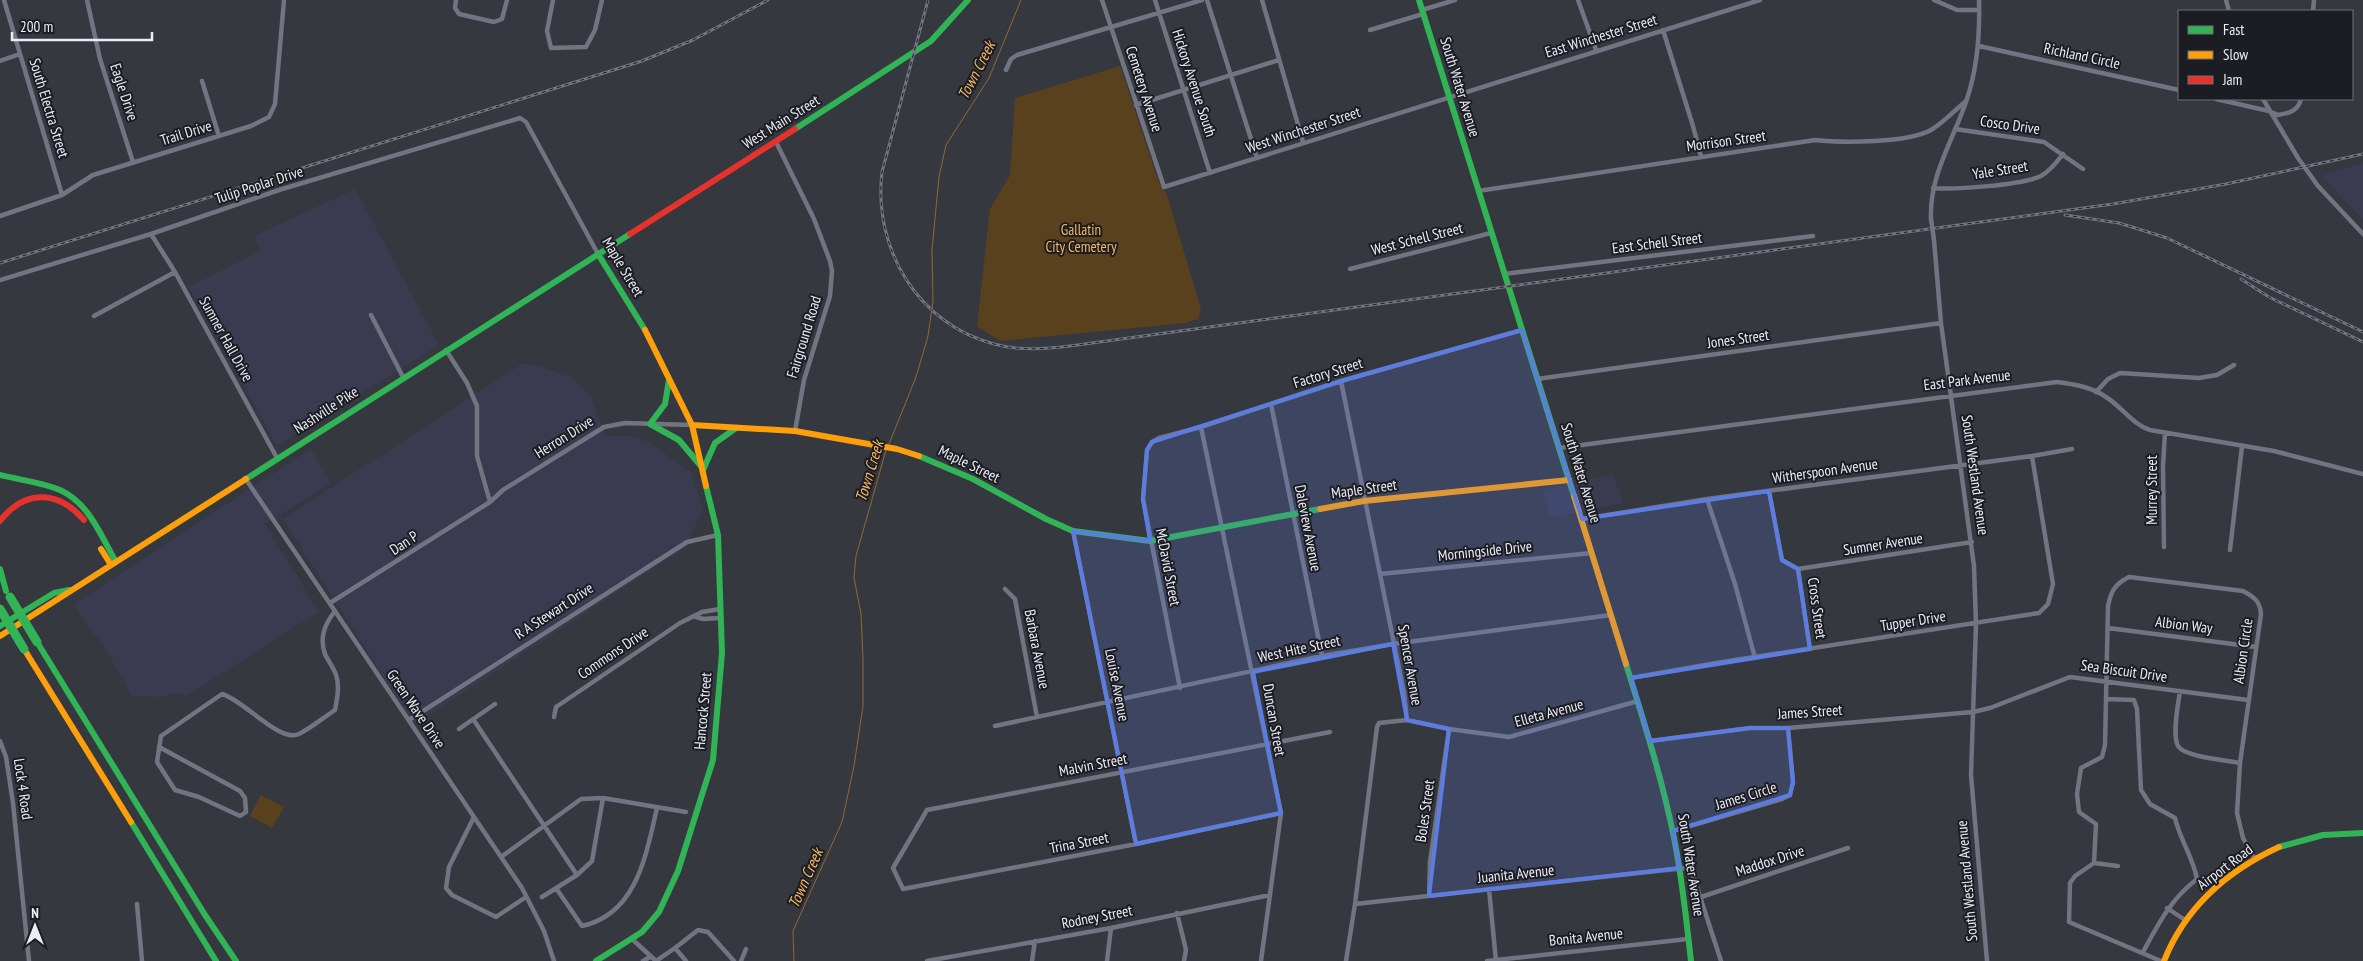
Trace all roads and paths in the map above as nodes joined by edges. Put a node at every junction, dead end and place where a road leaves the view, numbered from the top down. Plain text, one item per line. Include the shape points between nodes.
1 (4, 0) edge
2 (87, 0) edge
3 (284, 0) edge
4 (456, 0) edge
5 (507, 0) edge
6 (553, 0) edge
7 (602, 0) edge
8 (968, 0) edge
9 (1102, 0) edge
10 (1155, 0) edge
11 (1202, 0) edge
12 (1207, 0) edge
13 (1262, 0) edge
14 (1419, 0) edge
15 (1455, 0) edge
16 (1578, 0) edge
17 (1760, 0) edge
18 (1934, 0) edge
19 (1979, 0) edge
20 (1979, 10) junction
21 (1422, 12) junction
22 (1159, 13) junction
23 (1111, 28) junction
24 (1370, 30) dead end
25 (1663, 30) junction
26 (1979, 46) junction
27 (1596, 50) junction
28 (20, 54) junction
29 (1279, 60) junction
30 (0, 61) edge
31 (1006, 70) dead end
32 (1232, 76) junction
33 (202, 81) dead end
34 (1185, 90) junction
35 (2178, 90) edge
36 (1449, 96) junction
37 (2221, 100) edge
38 (2264, 100) edge
39 (2302, 100) edge
40 (1966, 101) junction
41 (1136, 105) junction
42 (2269, 110) junction
43 (526, 122) joint
44 (1955, 129) junction
45 (219, 136) junction
46 (776, 142) junction
47 (1303, 142) junction
48 (2063, 154) junction
49 (1700, 157) junction
50 (1257, 158) junction
51 (133, 162) junction
52 (2083, 169) dead end
53 (1210, 173) junction
54 (1164, 187) joint
55 (1933, 188) junction
56 (1478, 191) junction
57 (62, 195) junction
58 (0, 216) edge
59 (1491, 233) junction
60 (151, 234) junction
61 (2363, 234) edge
62 (1813, 236) dead end
63 (598, 254) junction
64 (1350, 269) dead end
65 (175, 272) junction
66 (1504, 274) junction
67 (0, 280) edge
68 (372, 314) dead end
69 (94, 316) dead end
70 (1941, 323) junction
71 (1522, 330) junction
72 (446, 350) junction
73 (2234, 365) dead end
74 (403, 377) junction
75 (669, 378) junction
76 (1537, 379) junction
77 (1342, 382) junction
78 (2096, 392) junction
79 (1951, 395) junction
80 (1271, 404) junction
81 (650, 424) junction
82 (692, 425) junction
83 (1202, 427) junction
84 (736, 428) junction
85 (794, 431) junction
86 (2165, 433) junction
87 (2242, 446) junction
88 (1559, 448) junction
89 (2072, 449) dead end
90 (1147, 450) joint
91 (2032, 456) junction
92 (277, 458) junction
93 (1960, 465) junction
94 (703, 471) junction
95 (2363, 474) edge
96 (0, 475) edge
97 (246, 478) junction
98 (1569, 480) junction
99 (1769, 491) junction
100 (1707, 499) junction
101 (1364, 500) junction
102 (490, 502) junction
103 (1293, 514) junction
104 (1582, 519) junction
105 (0, 521) edge
106 (1222, 528) junction
107 (1073, 531) junction
108 (718, 535) junction
109 (1150, 541) junction
110 (1972, 542) junction
111 (2164, 547) dead end
112 (2230, 550) dead end
113 (1592, 553) junction
114 (114, 564) junction
115 (0, 569) edge
116 (1798, 570) junction
117 (1380, 574) junction
118 (0, 581) edge
119 (1006, 589) dead end
120 (69, 590) junction
121 (8, 594) junction
122 (333, 603) junction
123 (0, 609) edge
124 (335, 611) junction
125 (720, 614) junction
126 (1611, 615) junction
127 (693, 616) junction
128 (1976, 624) junction
129 (0, 626) edge
130 (2108, 628) junction
131 (0, 636) edge
132 (1393, 644) junction
133 (2256, 647) junction
134 (1810, 649) junction
135 (1322, 656) junction
136 (1755, 658) junction
137 (1253, 672) junction
138 (1631, 678) junction
139 (2107, 682) junction
140 (1180, 688) junction
141 (2180, 691) junction
142 (2106, 699) junction
143 (2248, 700) junction
144 (1638, 701) junction
145 (1109, 702) junction
146 (495, 704) dead end
147 (1972, 712) junction
148 (554, 716) dead end
149 (1037, 717) junction
150 (473, 719) junction
151 (409, 720) junction
152 (1406, 720) junction
153 (995, 726) dead end
154 (1788, 728) junction
155 (459, 729) dead end
156 (1449, 729) junction
157 (1330, 732) dead end
158 (1650, 741) junction
159 (0, 742) edge
160 (1265, 745) junction
161 (159, 747) junction
162 (2240, 762) junction
163 (1122, 772) junction
164 (603, 798) junction
165 (657, 808) junction
166 (686, 812) dead end
167 (1281, 813) junction
168 (474, 817) junction
169 (545, 827) junction
170 (1673, 830) junction
171 (2363, 833) edge
172 (1136, 844) junction
173 (1848, 848) dead end
174 (501, 857) junction
175 (2254, 859) junction
176 (2094, 863) junction
177 (2118, 866) dead end
178 (892, 868) joint
179 (1680, 868) junction
180 (577, 875) junction
181 (556, 888) junction
182 (1489, 889) junction
183 (1270, 895) junction
184 (1429, 896) junction
185 (526, 897) junction
186 (542, 897) dead end
187 (1701, 897) junction
188 (137, 904) dead end
189 (1355, 904) junction
190 (2167, 908) junction
191 (1177, 914) junction
192 (2185, 920) junction
193 (1111, 928) junction
194 (632, 939) junction
195 (1688, 939) junction
196 (1035, 941) junction
197 (676, 948) junction
198 (746, 949) dead end
199 (2143, 952) junction
200 (650, 957) junction
201 (959, 958) edge
202 (1496, 960) edge
203 (29, 961) edge
204 (142, 961) edge
205 (216, 961) edge
206 (236, 961) edge
207 (554, 961) edge
208 (596, 961) edge
209 (643, 961) edge
210 (686, 961) edge
211 (734, 961) edge
212 (741, 961) edge
213 (928, 961) edge
214 (1032, 961) edge
215 (1107, 961) edge
216 (1184, 961) edge
217 (1261, 961) edge
218 (1346, 961) edge
219 (1487, 961) edge
220 (1691, 961) edge
221 (1721, 961) edge
222 (1987, 961) edge
223 (2163, 961) edge

1 - 28 street, South Electra Street
2 - 51 street, Eagle Drive via 100,59
3 - 45 street, Trail Drive via 272,114 265,121
4 - 5 street via 455,8 459,14 494,22 502,19
6 - 7 street via 546,31 551,48 586,47 595,30
8 - 46 main road, West Main Street via 931,41
9 - 23 street, Cemetery Avenue
10 - 22 street, Hickory Avenue South
11 - 22 street
12 - 32 street
13 - 29 street
14 - 21 main road, South Water Avenue
15 - 21 street
16 - 27 street
17 - 25 street, East Winchester Street
18 - 20 street via 1957,10
19 - 20 street, South Westland Avenue
20 - 26 street, South Westland Avenue
21 - 24 street
21 - 36 main road, South Water Avenue
22 - 23 street
22 - 34 street, Hickory Avenue South
23 - 31 street via 1016,55
23 - 41 street, Cemetery Avenue
25 - 27 street, East Winchester Street
25 - 49 street via 1694,126
26 - 35 street, Richland Circle
26 - 40 street, South Westland Avenue
27 - 36 street, East Winchester Street
28 - 30 street
28 - 57 street, South Electra Street
29 - 32 street
29 - 47 street
32 - 34 street
32 - 50 street
33 - 45 street
34 - 41 street
34 - 53 street, Hickory Avenue South
36 - 47 street, West Winchester Street
36 - 56 main road, South Water Avenue
37 - 42 street
38 - 42 street
39 - 42 street via 2293,112 2278,115
40 - 44 street, South Westland Avenue
40 - 49 street, Morrison Street via 1930,130 1907,137 1842,142 1815,140
41 - 54 street, Cemetery Avenue
42 - 61 street via 2318,186
43 - 60 street, Tulip Poplar Drive via 520,118 474,130
43 - 63 street, Maple Street
44 - 48 street, Cosco Drive via 2044,142
44 - 55 street, South Westland Avenue
45 - 51 street, Trail Drive
46 - 63 main road, West Main Street
46 - 85 street, Fairground Road via 814,219 832,271 830,296 804,380
47 - 50 street, West Winchester Street
48 - 52 street, Cosco Drive
48 - 55 street, Yale Street via 2048,172 2031,179 1961,189
49 - 56 street, Morrison Street
50 - 53 street, West Winchester Street
51 - 57 street, Trail Drive via 93,175
53 - 54 street, West Winchester Street
55 - 70 street, South Westland Avenue, bridge via 1931,219
56 - 59 main road, South Water Avenue
57 - 58 street, Trail Drive
59 - 64 street, West Schell Street
59 - 66 main road, South Water Avenue
60 - 65 street, Sumner Hall Drive
60 - 67 street, Tulip Poplar Drive
62 - 66 street, East Schell Street
63 - 72 main road, Nashville Pike
63 - 75 main road, Maple Street via 647,333
65 - 69 street
65 - 92 street, Sumner Hall Drive
66 - 71 main road, South Water Avenue
68 - 74 street
70 - 76 street, Jones Street
70 - 79 street, South Westland Avenue
71 - 76 main road, South Water Avenue
71 - 77 street, Factory Street
72 - 74 main road, Nashville Pike
72 - 102 street via 468,384 477,406 476,448
73 - 78 street via 2217,375 2199,378 2120,373 2108,379
74 - 92 main road, Nashville Pike
75 - 81 main road via 665,406
75 - 82 main road, Maple Street
76 - 88 main road, South Water Avenue
77 - 80 street, Factory Street
77 - 101 street, Spencer Avenue
78 - 79 street, East Park Avenue via 2057,382
78 - 86 street, East Park Avenue via 2142,428
79 - 88 street, East Park Avenue
79 - 93 street, South Westland Avenue
80 - 83 street, Factory Street
80 - 103 street, Daleview Avenue
81 - 82 street, Herron Drive
81 - 94 main road via 686,444
81 - 102 street, Herron Drive via 624,423 604,427 503,490
82 - 84 main road, Maple Street
82 - 94 main road, Hancock Street
83 - 90 street, Factory Street via 1159,438
83 - 106 street, Duncan Street
84 - 85 main road, Maple Street
84 - 94 main road via 715,443
85 - 107 main road, Maple Street via 917,455 973,479
86 - 87 street, East Park Avenue
86 - 111 street, Murrey Street
87 - 95 street, East Park Avenue
87 - 112 street
88 - 98 main road, South Water Avenue
89 - 91 street, Witherspoon Avenue
90 - 109 street, McDavid Street via 1142,499
91 - 93 street, Witherspoon Avenue
91 - 128 street, Tupper Drive via 2053,584 2048,604 2039,613
92 - 97 main road, Nashville Pike
93 - 99 street, Witherspoon Avenue
93 - 110 street, South Westland Avenue
94 - 108 main road, Hancock Street
96 - 114 main road via 52,488 76,499
97 - 114 main road, Nashville Pike
97 - 122 street, Green Wave Drive
98 - 101 main road, Maple Street
98 - 104 main road, South Water Avenue
99 - 100 street, Witherspoon Avenue
99 - 116 street, Cross Street via 1782,560
100 - 104 street, Witherspoon Avenue
100 - 136 street
101 - 103 main road, Maple Street
101 - 117 street, Spencer Avenue
102 - 122 street, Dan P
103 - 106 main road, Maple Street
103 - 135 street, Daleview Avenue
104 - 113 main road, South Water Avenue
105 - 114 main road via 11,508 31,497 68,502 80,513
106 - 109 main road, Maple Street
106 - 137 street, Duncan Street
107 - 109 main road, Maple Street
107 - 145 street, Louise Avenue
108 - 125 main road, Hancock Street
108 - 151 street, R A Stewart Drive via 686,542
109 - 140 street, McDavid Street
110 - 116 street, Sumner Avenue
110 - 128 street, South Westland Avenue
113 - 117 street, Morningside Drive
113 - 126 main road, South Water Avenue
114 - 120 main road, Nashville Pike
115 - 121 main road
116 - 134 street, Cross Street
117 - 132 street, Spencer Avenue
118 - 121 main road
119 - 149 street, Barbara Avenue via 1015,599
120 - 129 main road, Nashville Pike via 54,593
120 - 131 main road, Nashville Pike via 61,599
121 - 206 main road, bridge
122 - 124 street, Green Wave Drive
123 - 205 main road, bridge
124 - 151 street, Green Wave Drive
124 - 161 street via 324,626 323,640 324,654 336,675 338,688 334,710 297,735 282,734 232,697 222,694 162,736
125 - 127 street, Commons Drive via 702,612
125 - 127 street via 703,619
125 - 194 main road, Hancock Street via 722,653 713,760 676,876 659,912
126 - 132 street, West Hite Street
126 - 138 main road, South Water Avenue
127 - 148 street, Commons Drive via 556,706
128 - 134 street, Tupper Drive
128 - 147 street, South Westland Avenue
130 - 133 street, Albion Way
130 - 133 street, Albion Circle via 2110,592 2118,582 2129,577 2243,591 2254,596 2260,605
130 - 139 street, Albion Circle
132 - 135 street, West Hite Street
132 - 152 street, Spencer Avenue via 1404,693
133 - 143 street, Albion Circle
134 - 136 street, Tupper Drive
135 - 137 street, West Hite Street
136 - 138 street, Tupper Drive
137 - 140 street, West Hite Street
137 - 160 street, Duncan Street
138 - 144 main road, South Water Avenue
139 - 141 street, Sea Biscuit Drive
139 - 142 street, Albion Circle
139 - 147 street, Sea Biscuit Drive via 2062,678 1990,708
140 - 145 street, West Hite Street
141 - 143 street, Sea Biscuit Drive
141 - 162 street via 2177,745 2184,753
142 - 176 street, Albion Circle via 2102,756 2081,768 2076,794 2079,812 2096,824
142 - 190 street via 2134,700 2138,709 2141,790 2150,804 2175,818 2194,863 2197,879
143 - 162 street, Albion Circle
144 - 156 street, Elleta Avenue via 1508,737
144 - 158 main road, South Water Avenue
145 - 149 street, West Hite Street
145 - 163 street, Louise Avenue
146 - 150 street
147 - 154 street, James Street
147 - 222 street, South Westland Avenue via 1971,775
149 - 153 street, West Hite Street
150 - 155 street
150 - 169 street
151 - 168 street, Green Wave Drive
152 - 156 street, Elleta Avenue
152 - 189 street, Spencer Avenue via 1377,726
154 - 158 street, James Street via 1750,728
154 - 170 street, James Circle via 1793,782 1790,795
156 - 184 street, Boles Street via 1430,862
157 - 160 street, Malvin Street
158 - 170 main road, South Water Avenue
159 - 203 street, Lock 4 Road via 6,756 13,803
160 - 163 street, Malvin Street
160 - 167 street, Duncan Street
161 - 161 street via 157,762 176,790 240,816 246,812 245,798 240,791
162 - 175 street, Albion Circle via 2237,814 2243,838
163 - 172 street, Louise Avenue
163 - 178 street, Malvin Street via 927,810
164 - 165 street
164 - 169 street via 581,799
164 - 180 street via 592,861
165 - 166 street
165 - 181 street via 645,860 634,885 625,900 607,917 582,926
167 - 172 street, Trina Street
167 - 183 street, Duncan Street
168 - 174 street, Green Wave Drive
168 - 185 street via 449,867 446,888 452,895 496,917
169 - 174 street
169 - 180 street
170 - 179 main road, South Water Avenue
171 - 175 main road, Airport Road via 2304,839
172 - 178 street, Trina Street via 903,889
173 - 187 street, Maddox Drive
174 - 185 street, Green Wave Drive
175 - 192 main road, Airport Road via 2222,882
176 - 177 street
176 - 199 street via 2075,876 2070,884 2069,922
179 - 182 street, Juanita Avenue
179 - 187 street via 1690,869
179 - 195 main road, South Water Avenue
180 - 181 street
181 - 186 street
182 - 184 street, Juanita Avenue
182 - 202 street
183 - 191 street, Rodney Street
183 - 217 street, Duncan Street
184 - 189 street, Juanita Avenue
185 - 207 street, Green Wave Drive via 544,931
187 - 221 street
188 - 204 street
189 - 218 street, Spencer Avenue
190 - 192 street
190 - 199 street
191 - 193 street, Rodney Street
191 - 216 street via 1186,950
192 - 223 main road, Airport Road
193 - 196 street, Rodney Street
193 - 215 street
194 - 200 street
194 - 208 main road, Hancock Street
195 - 202 street, Bonita Avenue
195 - 220 main road, South Water Avenue
196 - 201 street, Rodney Street
196 - 214 street
197 - 200 street via 656,961
197 - 210 street
197 - 211 street via 698,930 708,932
198 - 212 street
199 - 223 street
200 - 209 street
201 - 213 street, Rodney Street
202 - 219 street, Bonita Avenue

